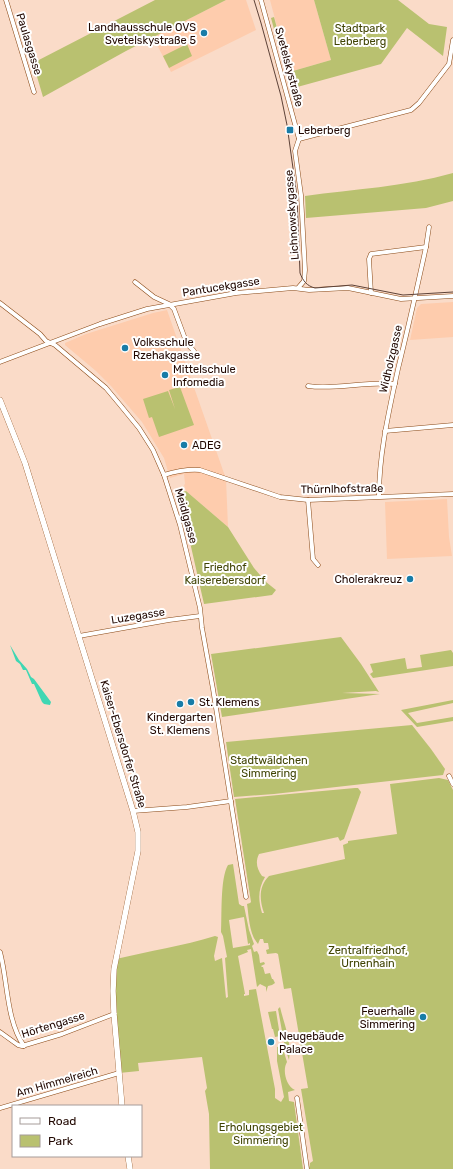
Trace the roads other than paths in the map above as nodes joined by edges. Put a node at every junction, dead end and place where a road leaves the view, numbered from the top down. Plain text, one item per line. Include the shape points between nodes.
1 (6, 0) edge
2 (261, 0) edge
3 (453, 40) edge
4 (34, 92) dead end
5 (299, 139) junction
6 (429, 227) dead end
7 (426, 247) junction
8 (135, 282) dead end
9 (298, 288) junction
10 (371, 293) junction
11 (453, 296) edge
12 (414, 299) junction
13 (0, 303) edge
14 (169, 304) junction
15 (51, 344) junction
16 (194, 351) dead end
17 (0, 362) edge
18 (395, 384) junction
19 (308, 386) dead end
20 (0, 400) edge
21 (453, 425) edge
22 (385, 431) junction
23 (164, 475) junction
24 (453, 494) edge
25 (379, 496) junction
26 (308, 500) junction
27 (318, 565) dead end
28 (200, 616) junction
29 (79, 636) junction
30 (449, 776) dead end
31 (453, 784) edge
32 (231, 801) junction
33 (133, 811) junction
34 (246, 897) dead end
35 (0, 952) edge
36 (114, 1014) junction
37 (0, 1032) edge
38 (24, 1046) junction
39 (119, 1073) junction
40 (297, 1098) dead end
41 (122, 1105) edge
42 (0, 1108) edge
43 (128, 1157) edge
44 (130, 1169) edge
45 (307, 1169) edge

1 - 4 street, Paulasgasse
2 - 5 street, Svetelskystraße
3 - 5 street via 449,64 411,110
5 - 9 street, Lichnowskygasse via 295,151 301,195 305,270 304,281
6 - 7 street, Widholzgasse
7 - 10 street via 370,255
7 - 12 street, Widholzgasse
8 - 14 street via 154,297
9 - 10 street, Pantucekgasse via 348,288
9 - 14 street, Pantucekgasse via 251,291
10 - 12 street, Pantucekgasse via 401,300
11 - 12 street, Pantucekgasse
12 - 18 street, Widholzgasse
13 - 15 street, Meidlgasse
14 - 15 street, Pantucekgasse via 126,315
14 - 16 street via 174,309 187,344
15 - 17 street, Pantucekgasse
15 - 23 street, Meidlgasse via 106,388 139,428 153,450
18 - 19 street via 319,388
18 - 22 street, Widholzgasse
20 - 29 main road, Kaiser-Ebersdorfer Straße via 25,463
21 - 22 street
22 - 25 street, Widholzgasse
23 - 26 street, Thürnlhofstraße via 189,469 200,470 280,497
23 - 28 street, Meidlgasse via 189,561
24 - 25 street, Thürnlhofstraße
25 - 26 street, Thürnlhofstraße
26 - 27 street via 313,559
28 - 29 street, Luzegasse
28 - 32 street, Meidlgasse
29 - 33 main road, Kaiser-Ebersdorfer Straße
30 - 31 street
32 - 33 street
32 - 34 street, Meidlgasse
33 - 36 main road, Kaiser-Ebersdorfer Straße via 138,832 138,851 114,969
35 - 38 street via 13,1024
36 - 38 street, Hörtengasse
36 - 39 main road, Kaiser-Ebersdorfer Straße
37 - 38 street, Hörtengasse via 18,1045
39 - 41 main road, Kaiser-Ebersdorfer Straße
39 - 42 street, Am Himmelreich
40 - 45 street
43 - 44 main road

